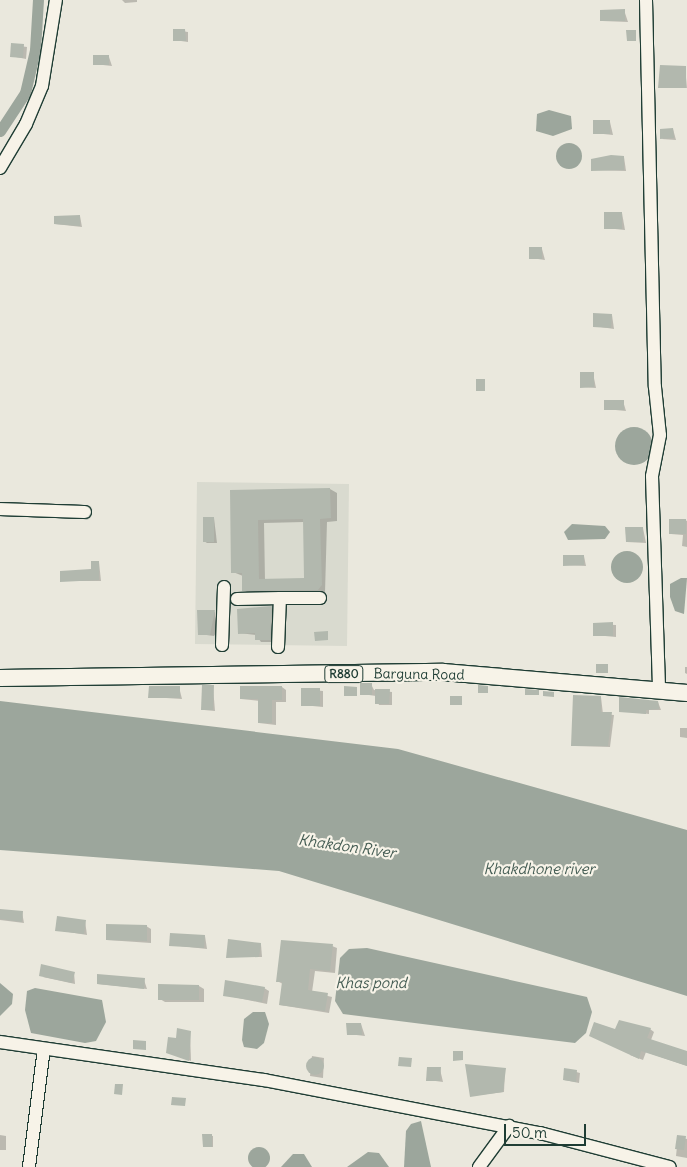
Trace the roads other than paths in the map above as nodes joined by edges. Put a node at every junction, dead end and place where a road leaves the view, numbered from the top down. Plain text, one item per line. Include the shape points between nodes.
1 (56, 0) edge
2 (646, 0) edge
3 (0, 168) edge
4 (0, 509) edge
5 (84, 512) dead end
6 (224, 587) dead end
7 (280, 598) junction
8 (320, 598) dead end
9 (238, 599) dead end
10 (222, 645) dead end
11 (278, 647) dead end
12 (0, 678) edge
13 (659, 691) junction
14 (687, 693) edge
15 (0, 1042) edge
16 (44, 1049) junction
17 (509, 1126) junction
18 (29, 1167) edge
19 (479, 1167) edge
20 (670, 1167) edge

1 - 3 street via 42,86 26,124
2 - 13 street via 647,145 660,435 652,476
4 - 5 street
6 - 10 street
7 - 8 street
7 - 9 street
7 - 11 street
12 - 13 main road, Barguna Road / R880 via 443,672
13 - 14 main road, Barguna Road / R880
15 - 16 street
16 - 17 street via 264,1080
16 - 18 street
17 - 19 street
17 - 20 street

